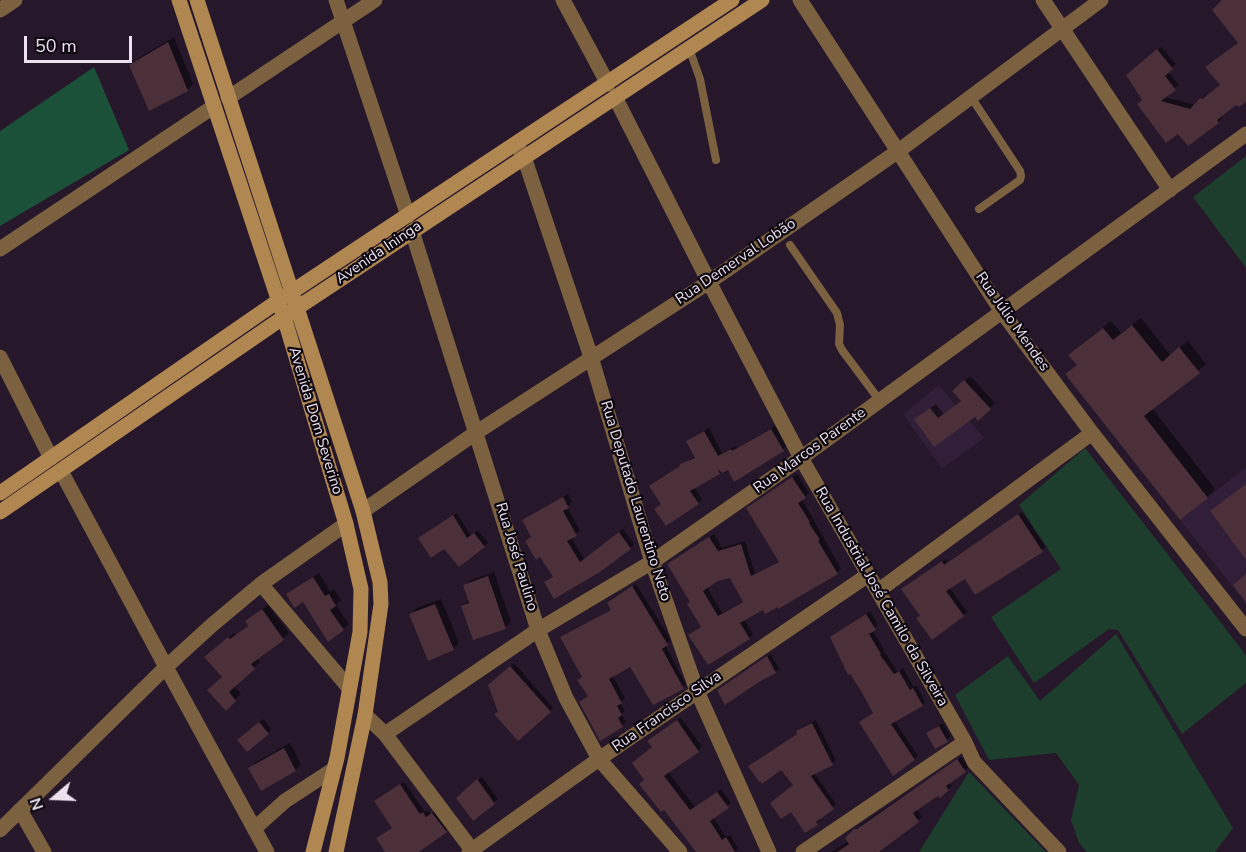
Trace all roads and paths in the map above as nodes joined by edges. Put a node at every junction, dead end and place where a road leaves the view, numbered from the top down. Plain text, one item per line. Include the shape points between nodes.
1 (15, 0) edge
2 (179, 0) edge
3 (197, 0) edge
4 (336, 0) edge
5 (375, 0) edge
6 (563, 0) edge
7 (732, 0) edge
8 (762, 0) edge
9 (800, 0) edge
10 (1043, 0) edge
11 (1101, 0) edge
12 (0, 10) edge
13 (343, 22) junction
14 (1062, 30) junction
15 (689, 48) junction
16 (611, 90) junction
17 (972, 97) junction
18 (228, 98) junction
19 (213, 107) junction
20 (1246, 134) edge
21 (520, 150) junction
22 (897, 152) junction
23 (716, 160) dead end
24 (1170, 190) junction
25 (979, 209) dead end
26 (408, 216) junction
27 (412, 231) junction
28 (790, 245) dead end
29 (0, 249) edge
30 (708, 282) junction
31 (291, 292) junction
32 (278, 301) junction
33 (297, 308) junction
34 (1002, 312) junction
35 (284, 317) junction
36 (0, 357) edge
37 (591, 357) junction
38 (880, 401) junction
39 (477, 432) junction
40 (1092, 433) junction
41 (801, 458) junction
42 (56, 464) junction
43 (0, 493) edge
44 (363, 511) junction
45 (0, 512) edge
46 (346, 524) junction
47 (652, 562) junction
48 (868, 575) junction
49 (261, 584) junction
50 (878, 591) junction
51 (1246, 629) edge
52 (538, 630) junction
53 (166, 668) junction
54 (350, 688) junction
55 (697, 692) junction
56 (365, 715) junction
57 (385, 734) junction
58 (965, 742) junction
59 (599, 759) junction
60 (334, 769) junction
61 (20, 810) junction
62 (255, 828) junction
63 (0, 830) edge
64 (470, 851) edge
65 (44, 852) edge
66 (267, 852) edge
67 (313, 852) edge
68 (336, 852) edge
69 (680, 852) edge
70 (769, 852) edge
71 (803, 852) edge
72 (1059, 852) edge

1 - 12 street
2 - 19 main road, Avenida Dom Severino
3 - 18 main road, Avenida Dom Severino
4 - 13 street
5 - 13 street
6 - 16 street, Rua Industrial José Camilo da Silveira
7 - 16 main road, Avenida Ininga
8 - 15 main road, Avenida Ininga
9 - 22 street, Rua Júlio Mendes
10 - 14 street
11 - 14 street, Rua Demerval Lobão
13 - 18 street
13 - 26 street
14 - 17 street, Rua Demerval Lobão
14 - 24 street
15 - 16 main road, Avenida Ininga
15 - 23 lane via 700,79
16 - 21 main road, Avenida Ininga
16 - 30 street, Rua Industrial José Camilo da Silveira
17 - 22 street, Rua Demerval Lobão
17 - 25 lane via 1021,176
18 - 31 main road, Avenida Dom Severino
19 - 29 street
19 - 32 main road, Avenida Dom Severino
20 - 24 street, Rua Marcos Parente
21 - 26 main road, Avenida Ininga
21 - 27 main road, Avenida Ininga
21 - 37 street, Rua Deputado Laurentino Neto
22 - 30 street, Rua Demerval Lobão
22 - 34 street, Rua Júlio Mendes
24 - 34 street, Rua Marcos Parente
26 - 31 main road, Avenida Ininga
27 - 33 main road, Avenida Ininga
27 - 39 street, Rua José Paulino
28 - 38 lane via 837,313 842,350
30 - 37 street, Rua Demerval Lobão
30 - 41 street, Rua Industrial José Camilo da Silveira
31 - 32 main road, Avenida Ininga
31 - 33 main road, Avenida Dom Severino
32 - 35 main road, Avenida Dom Severino
32 - 42 main road, Avenida Ininga
33 - 35 main road, Avenida Ininga
33 - 44 main road, Avenida Dom Severino
34 - 38 street, Rua Marcos Parente
34 - 40 street, Rua Júlio Mendes
35 - 42 main road, Avenida Ininga
35 - 46 main road, Avenida Dom Severino
36 - 42 street
37 - 39 street, Rua Demerval Lobão
37 - 47 street, Rua Deputado Laurentino Neto
38 - 41 street, Rua Marcos Parente
39 - 44 street, Rua Demerval Lobão
39 - 52 street, Rua José Paulino
40 - 50 street
40 - 51 street, Rua Júlio Mendes
41 - 47 street, Rua Marcos Parente
41 - 48 street, Rua Industrial José Camilo da Silveira
42 - 43 main road, Avenida Ininga
42 - 45 main road, Avenida Ininga
42 - 53 street
44 - 56 main road, Avenida Dom Severino via 378,572 381,604
46 - 49 street
46 - 54 main road, Avenida Dom Severino via 361,589 360,632
47 - 52 street, Rua Marcos Parente
47 - 55 street, Rua Deputado Laurentino Neto
48 - 50 street, Rua Industrial José Camilo da Silveira
48 - 55 street, Rua Francisco Silva
49 - 53 street
49 - 54 street
50 - 58 street, Rua Industrial José Camilo da Silveira
52 - 57 street, Rua Marcos Parente
52 - 59 street, Rua José Paulino via 566,698
53 - 61 street
53 - 62 street
54 - 60 main road, Avenida Dom Severino
55 - 59 street, Rua Francisco Silva
55 - 70 street, Rua Deputado Laurentino Neto
56 - 57 street
56 - 68 main road, Avenida Dom Severino
57 - 64 street
58 - 71 street
58 - 72 street, Rua Industrial José Camilo da Silveira via 974,762
59 - 64 street, Rua Francisco Silva
59 - 69 street, Rua José Paulino
60 - 62 street via 285,801
60 - 67 main road, Avenida Dom Severino
61 - 63 street
61 - 65 street
62 - 66 street

